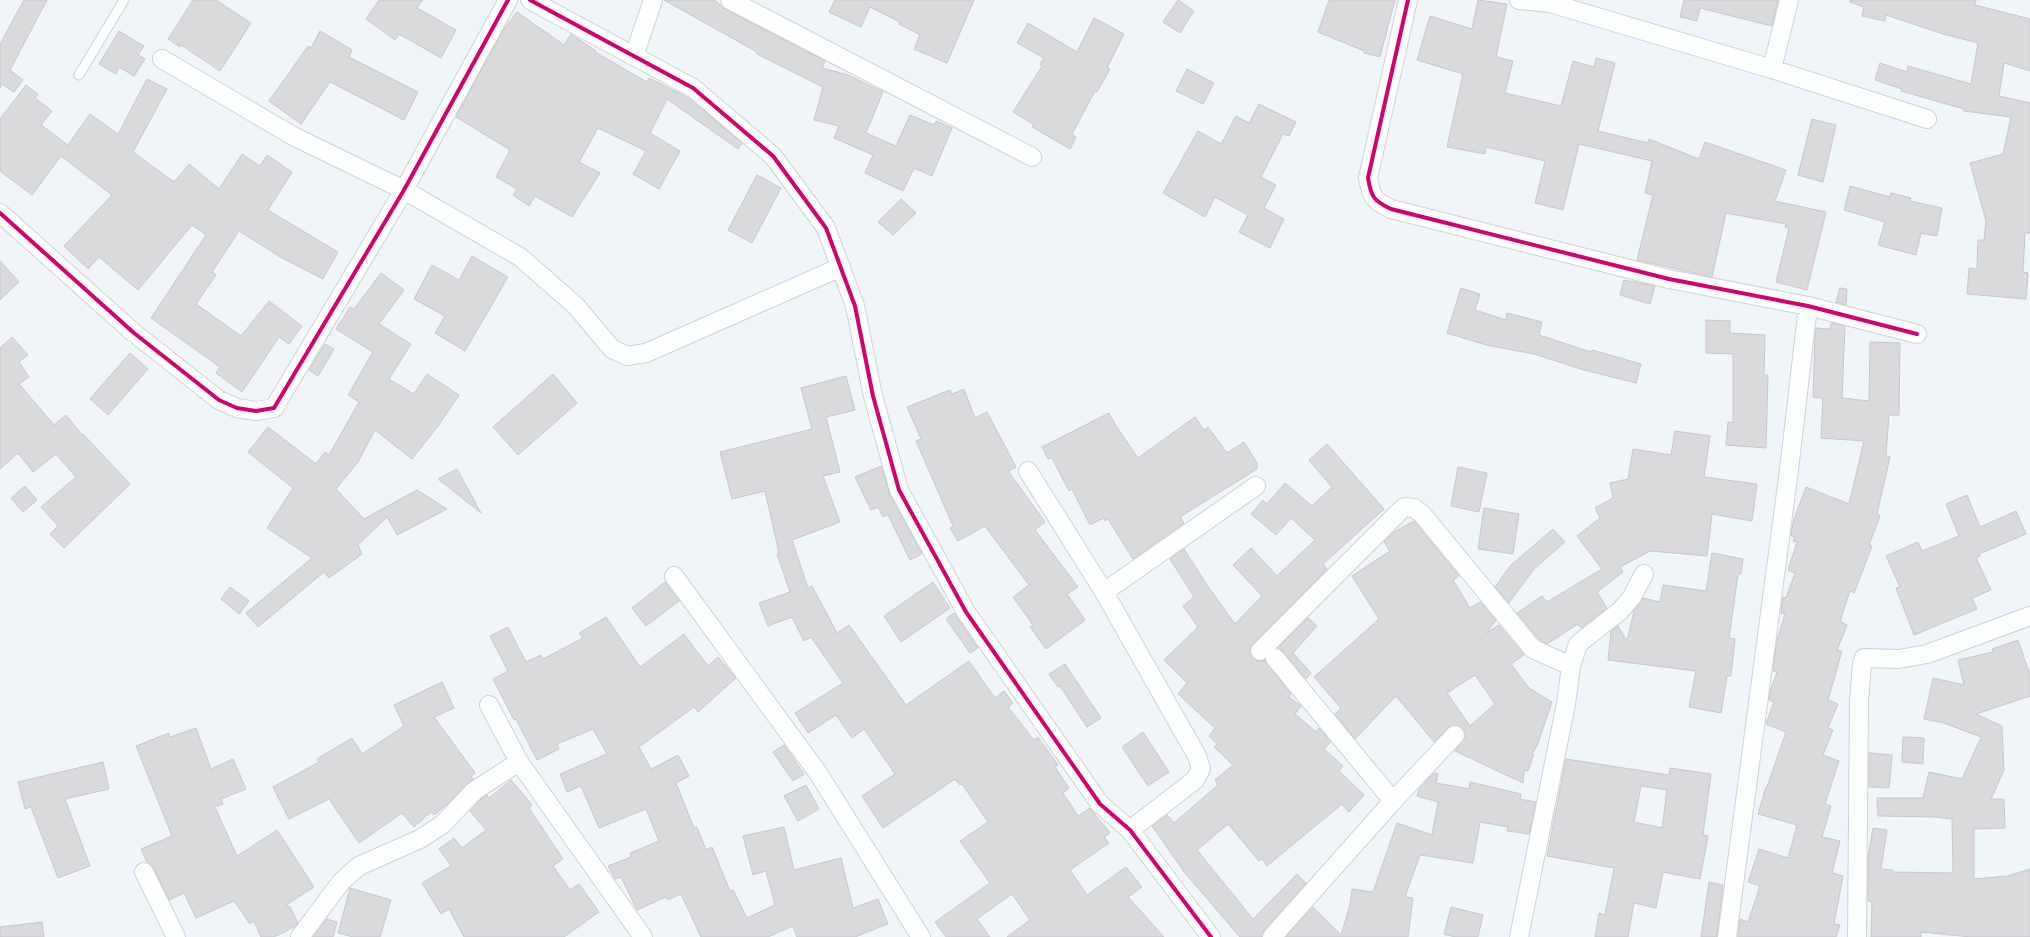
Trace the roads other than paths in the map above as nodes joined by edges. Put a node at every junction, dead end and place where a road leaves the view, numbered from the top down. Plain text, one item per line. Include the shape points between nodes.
1 (124, 0) edge
2 (508, 0) edge
3 (530, 0) edge
4 (653, 0) edge
5 (730, 0) edge
6 (1408, 0) edge
7 (1519, 0) edge
8 (1789, 0) edge
9 (1550, 2) edge
10 (634, 56) junction
11 (162, 59) dead end
12 (1772, 69) junction
13 (79, 75) dead end
14 (1927, 119) dead end
15 (1032, 157) dead end
16 (404, 190) junction
17 (0, 213) edge
18 (841, 267) junction
19 (1808, 306) junction
20 (1917, 334) dead end
21 (1028, 471) dead end
22 (1256, 486) dead end
23 (1644, 574) dead end
24 (674, 576) dead end
25 (1104, 592) junction
26 (2030, 616) edge
27 (1571, 666) junction
28 (489, 705) dead end
29 (1455, 735) dead end
30 (519, 762) junction
31 (1393, 801) junction
32 (1130, 830) junction
33 (144, 872) dead end
34 (176, 937) edge
35 (300, 937) edge
36 (643, 937) edge
37 (921, 937) edge
38 (1211, 937) edge
39 (1272, 937) edge
40 (1519, 937) edge
41 (1727, 937) edge
42 (1857, 937) edge

1 - 13 lane
2 - 16 street
3 - 10 street
4 - 10 street
5 - 15 street
6 - 19 street via 1368,178 1370,194 1378,203 1391,209 1669,279
7 - 9 street
8 - 12 street
9 - 12 street
10 - 18 street via 693,88 773,156 826,228
11 - 16 street via 293,136
12 - 14 street
16 - 17 street via 274,408 256,411 237,408 220,400 134,333
16 - 18 street via 520,257 576,306 612,349 627,356 646,353
18 - 32 street via 855,306 873,396 899,490 966,612 1100,804
19 - 20 street
19 - 41 street via 1789,470
21 - 25 street
22 - 25 street
23 - 27 street via 1632,597 1620,611 1578,644
24 - 37 street via 818,773
25 - 32 street via 1197,756 1201,769 1195,780
26 - 42 street via 1927,654 1899,659 1864,658 1859,701
27 - 31 street via 1533,649 1422,514 1414,508 1404,507 1268,654
27 - 40 street via 1567,698
28 - 30 street
29 - 31 street
30 - 35 street via 474,791 438,828 420,839 359,866 341,882
30 - 36 street
31 - 39 street
32 - 38 street
33 - 34 street

